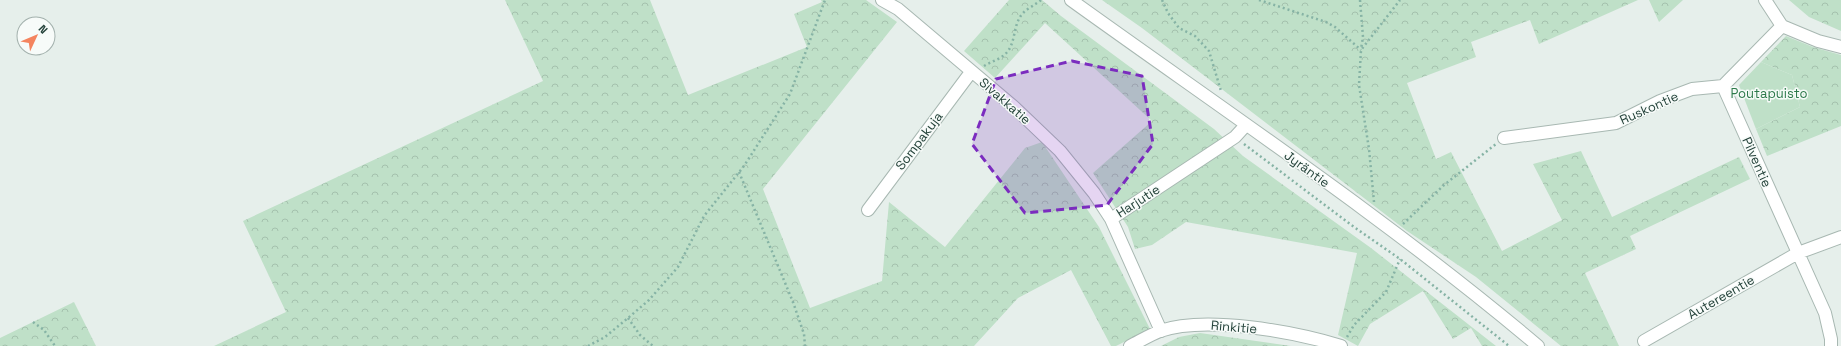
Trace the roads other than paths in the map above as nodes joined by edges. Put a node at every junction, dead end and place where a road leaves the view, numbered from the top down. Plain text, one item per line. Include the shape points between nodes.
1 (882, 0) edge
2 (1071, 0) edge
3 (1765, 0) edge
4 (1782, 26) junction
5 (1841, 47) edge
6 (973, 73) junction
7 (1723, 86) junction
8 (1246, 125) junction
9 (1504, 138) road end
10 (868, 210) dead end
11 (1111, 219) junction
12 (1841, 237) edge
13 (1798, 254) junction
14 (1161, 331) junction
15 (1644, 341) dead end
16 (1343, 342) edge
17 (1130, 346) edge
18 (1538, 346) edge
19 (1831, 346) edge

1 - 6 street, Sivakkatie via 898,9
2 - 8 street, Jyräntie
3 - 4 street
4 - 5 street via 1818,41
4 - 7 street
6 - 10 street, Sompakuja
6 - 11 street, Sivakkatie via 1014,107 1060,151
7 - 9 street, Ruskontie via 1692,89 1660,101 1616,123
7 - 13 street, Pilventie
8 - 11 street, Harjutie via 1235,137
8 - 18 street, Jyräntie via 1470,289
11 - 14 street, Harjutie
12 - 13 street, Autereentie
13 - 15 street, Autereentie
13 - 19 street, Pilventie via 1824,313
14 - 16 street, Rinkitie via 1199,324 1279,331
14 - 17 street, Rinkitie

